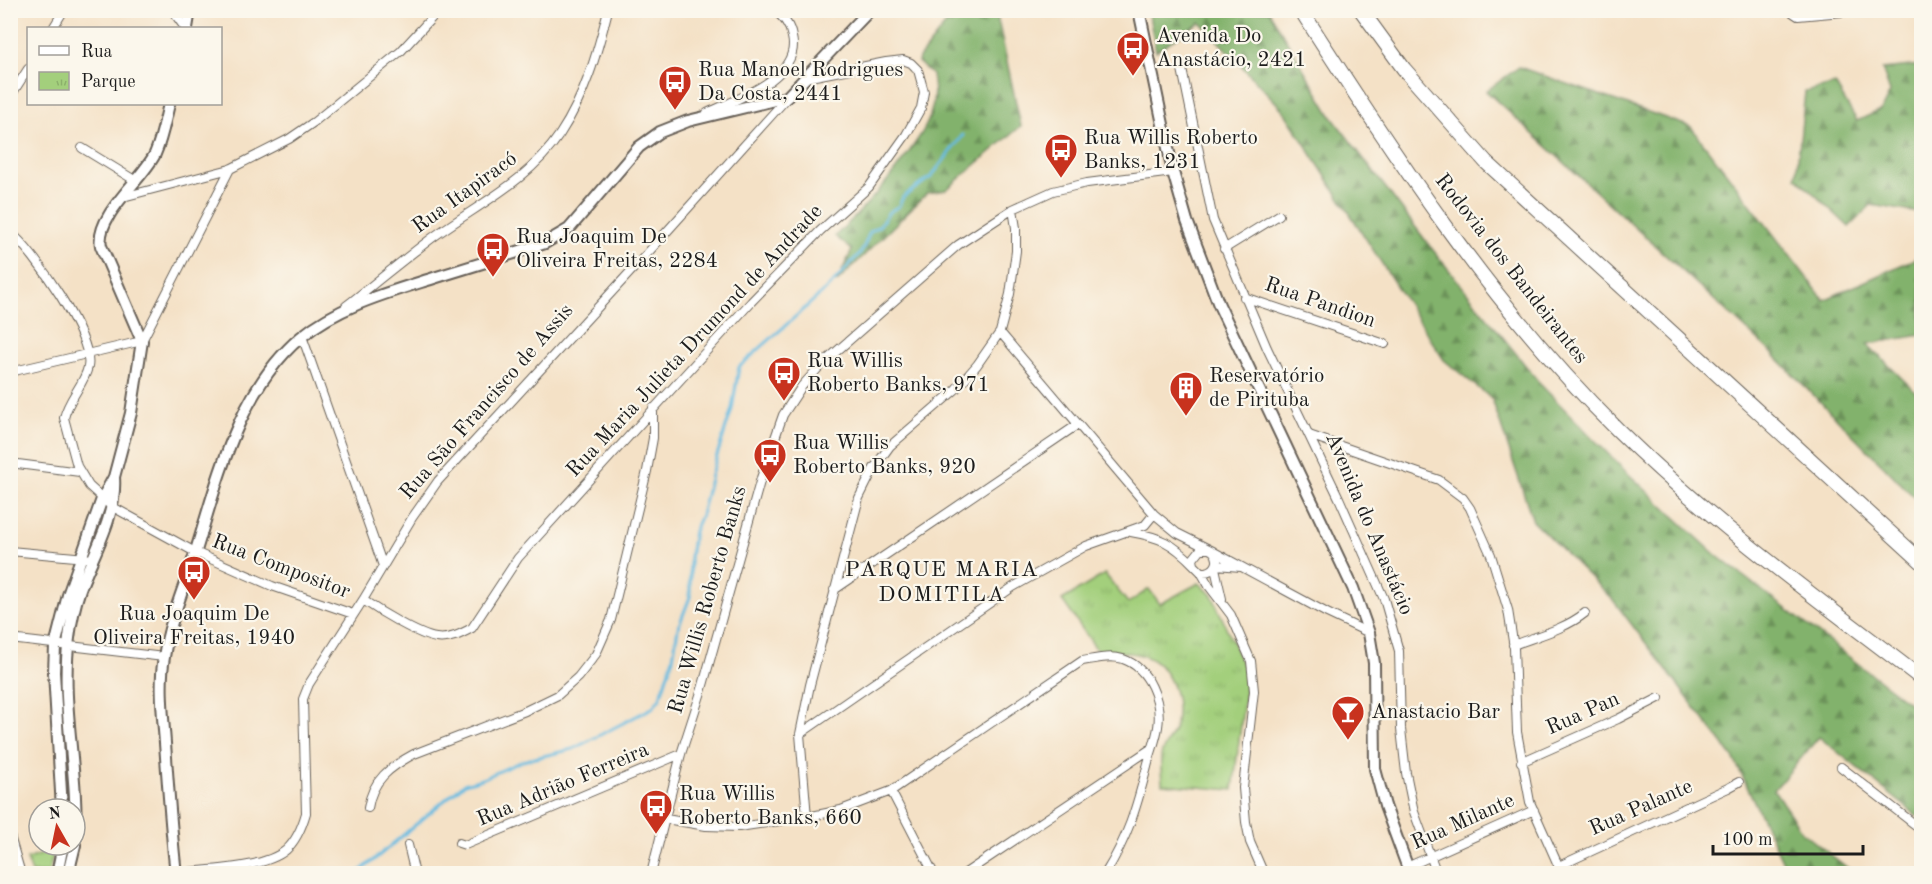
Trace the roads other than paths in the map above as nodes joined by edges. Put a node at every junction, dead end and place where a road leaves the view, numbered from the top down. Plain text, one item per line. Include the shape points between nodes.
1 (64, 10) edge
2 (172, 10) edge
3 (190, 10) edge
4 (439, 10) edge
5 (608, 10) edge
6 (774, 10) edge
7 (870, 10) edge
8 (1139, 10) edge
9 (1301, 10) edge
10 (1361, 10) edge
11 (1789, 10) edge
12 (1864, 10) edge
13 (54, 27) edge
14 (185, 27) edge
15 (186, 27) edge
16 (1180, 64) dead end
17 (27, 71) edge
18 (806, 78) junction
19 (10, 97) edge
20 (787, 97) junction
21 (169, 105) edge
22 (688, 121) junction
23 (82, 148) dead end
24 (230, 169) junction
25 (1173, 172) junction
26 (136, 180) junction
27 (123, 197) junction
28 (1013, 209) junction
29 (1279, 215) dead end
30 (10, 232) edge
31 (1224, 249) junction
32 (1244, 297) junction
33 (338, 313) junction
34 (1000, 332) junction
35 (302, 336) junction
36 (142, 341) junction
37 (1385, 344) dead end
38 (88, 355) junction
39 (10, 372) edge
40 (653, 408) junction
41 (1077, 425) junction
42 (1309, 435) junction
43 (10, 464) edge
44 (80, 472) junction
45 (107, 503) junction
46 (1154, 514) junction
47 (1164, 523) junction
48 (1129, 532) junction
49 (1169, 542) junction
50 (10, 550) edge
51 (1210, 550) junction
52 (195, 552) junction
53 (82, 557) junction
54 (93, 560) junction
55 (1922, 562) edge
56 (1194, 565) junction
57 (383, 566) junction
58 (1216, 566) junction
59 (1243, 567) junction
60 (1201, 572) junction
61 (834, 590) junction
62 (363, 600) junction
63 (1223, 603) junction
64 (353, 614) junction
65 (1585, 614) dead end
66 (1369, 633) junction
67 (10, 639) edge
68 (1513, 645) junction
69 (55, 646) junction
70 (68, 648) junction
71 (164, 657) junction
72 (1922, 679) edge
73 (1659, 699) dead end
74 (800, 734) junction
75 (1152, 748) junction
76 (681, 754) junction
77 (1521, 762) junction
78 (1841, 767) dead end
79 (1739, 782) dead end
80 (891, 791) junction
81 (61, 797) edge
82 (75, 797) edge
83 (368, 808) dead end
84 (1534, 810) junction
85 (807, 818) junction
86 (666, 819) junction
87 (1922, 830) edge
88 (10, 836) edge
89 (459, 843) dead end
90 (408, 845) dead end
91 (1431, 856) junction
92 (60, 857) edge
93 (72, 857) edge
94 (1408, 870) edge
95 (1560, 870) edge
96 (21, 873) edge
97 (57, 873) edge
98 (68, 873) edge
99 (176, 873) edge
100 (415, 873) edge
101 (651, 873) edge
102 (934, 873) edge
103 (964, 873) edge
104 (1105, 873) edge
105 (1264, 873) edge
106 (1437, 873) edge

1 - 13 street
2 - 14 street
3 - 15 main road
4 - 24 street via 401,51 314,122 290,139
5 - 33 street, Rua Itapiracó via 583,94 560,135 529,170 434,237
6 - 22 street via 789,24 793,39 794,51 786,65 760,89
7 - 18 main road, Rua São Francisco de Assis
8 - 25 main road, Avenida do Anastácio
9 - 72 highway, Rodovia dos Bandeirantes via 1357,98 1461,246 1565,374 1618,430 1694,500
10 - 55 highway via 1404,69 1486,162
11 - 12 street via 1798,16
16 - 31 street, Avenida do Anastácio via 1213,220
17 - 19 street
18 - 20 main road, Rua São Francisco de Assis
18 - 40 street, Rua Maria Julieta Drumond de Andrade via 903,60 918,70 924,92 921,108 869,187 797,255
20 - 22 main road
20 - 57 street, Rua São Francisco de Assis via 438,482
21 - 26 main road via 154,154
22 - 33 main road via 660,132 639,147 569,229 545,243 383,294
23 - 26 street
24 - 27 street
24 - 36 street
25 - 28 street, Rua Willis Roberto Banks via 1087,183 1053,191
25 - 66 main road, Avenida do Anastácio via 1219,305 1353,588
26 - 27 main road
27 - 36 main road via 106,221 100,240
28 - 34 street via 1016,251
28 - 76 street, Rua Willis Roberto Banks via 958,245 821,365 783,415
29 - 31 street
30 - 38 street via 54,286
31 - 32 street, Avenida do Anastácio
32 - 37 street, Rua Pandion
32 - 42 street, Avenida do Anastácio
33 - 35 main road
34 - 41 street
34 - 61 street via 955,390 890,446 874,468 859,498
35 - 52 main road via 274,363 242,417
35 - 57 street
36 - 38 street
36 - 45 main road via 131,413
38 - 39 street
38 - 44 street via 85,375 64,418
40 - 62 street, Rua Maria Julieta Drumond de Andrade via 518,558 472,628 460,635 435,638
40 - 83 street via 647,471 611,620 596,654 558,695 399,763 376,783
41 - 46 street
41 - 61 street
42 - 68 street via 1439,480 1463,498 1491,555 1508,610
42 - 91 street, Avenida do Anastácio via 1384,599 1399,651 1406,773 1414,812
43 - 44 street
44 - 45 street, Rua Compositor
45 - 52 street, Rua Compositor
45 - 53 main road
45 - 54 main road
46 - 47 street
46 - 48 street via 1145,525
47 - 49 street
47 - 51 street
48 - 49 street
48 - 74 street via 1086,546 1013,587
49 - 56 street
50 - 53 street
51 - 56 street via 1196,553
51 - 58 street via 1216,555
51 - 59 street
52 - 64 street, Rua Compositor via 272,586
52 - 71 main road
53 - 54 street
53 - 69 main road
54 - 70 main road via 80,589
56 - 60 street
57 - 62 street, Rua São Francisco de Assis
58 - 59 street
58 - 60 street
58 - 63 street
59 - 66 street
60 - 63 street
61 - 74 street
62 - 64 street, Rua São Francisco de Assis
63 - 105 street via 1251,661 1254,691 1243,788 1250,842
64 - 99 street, Rua São Francisco de Assis via 303,699 306,813 296,838 274,858
65 - 68 street
66 - 94 main road, Avenida do Anastácio via 1374,663 1375,769
67 - 69 street
68 - 77 street
69 - 70 street
69 - 81 main road
70 - 71 street
70 - 82 main road via 65,677
71 - 99 main road via 163,705
73 - 77 street, Rua Pan
74 - 85 street
75 - 80 street via 1158,713 1153,689 1143,671 1122,659 1100,657 1082,661
75 - 103 street
75 - 104 street via 1134,817
76 - 86 street, Rua Willis Roberto Banks
76 - 89 street, Rua Adrião Ferreira via 465,845
77 - 84 street
78 - 87 street
79 - 95 street, Rua Palante
80 - 85 street
80 - 102 street
84 - 91 street, Rua Milante
84 - 95 street
85 - 86 street via 739,827
86 - 101 street, Rua Willis Roberto Banks
88 - 96 street
90 - 100 street
91 - 94 street, Rua Milante
91 - 106 street, Avenida do Anastácio
92 - 97 main road
93 - 98 main road

